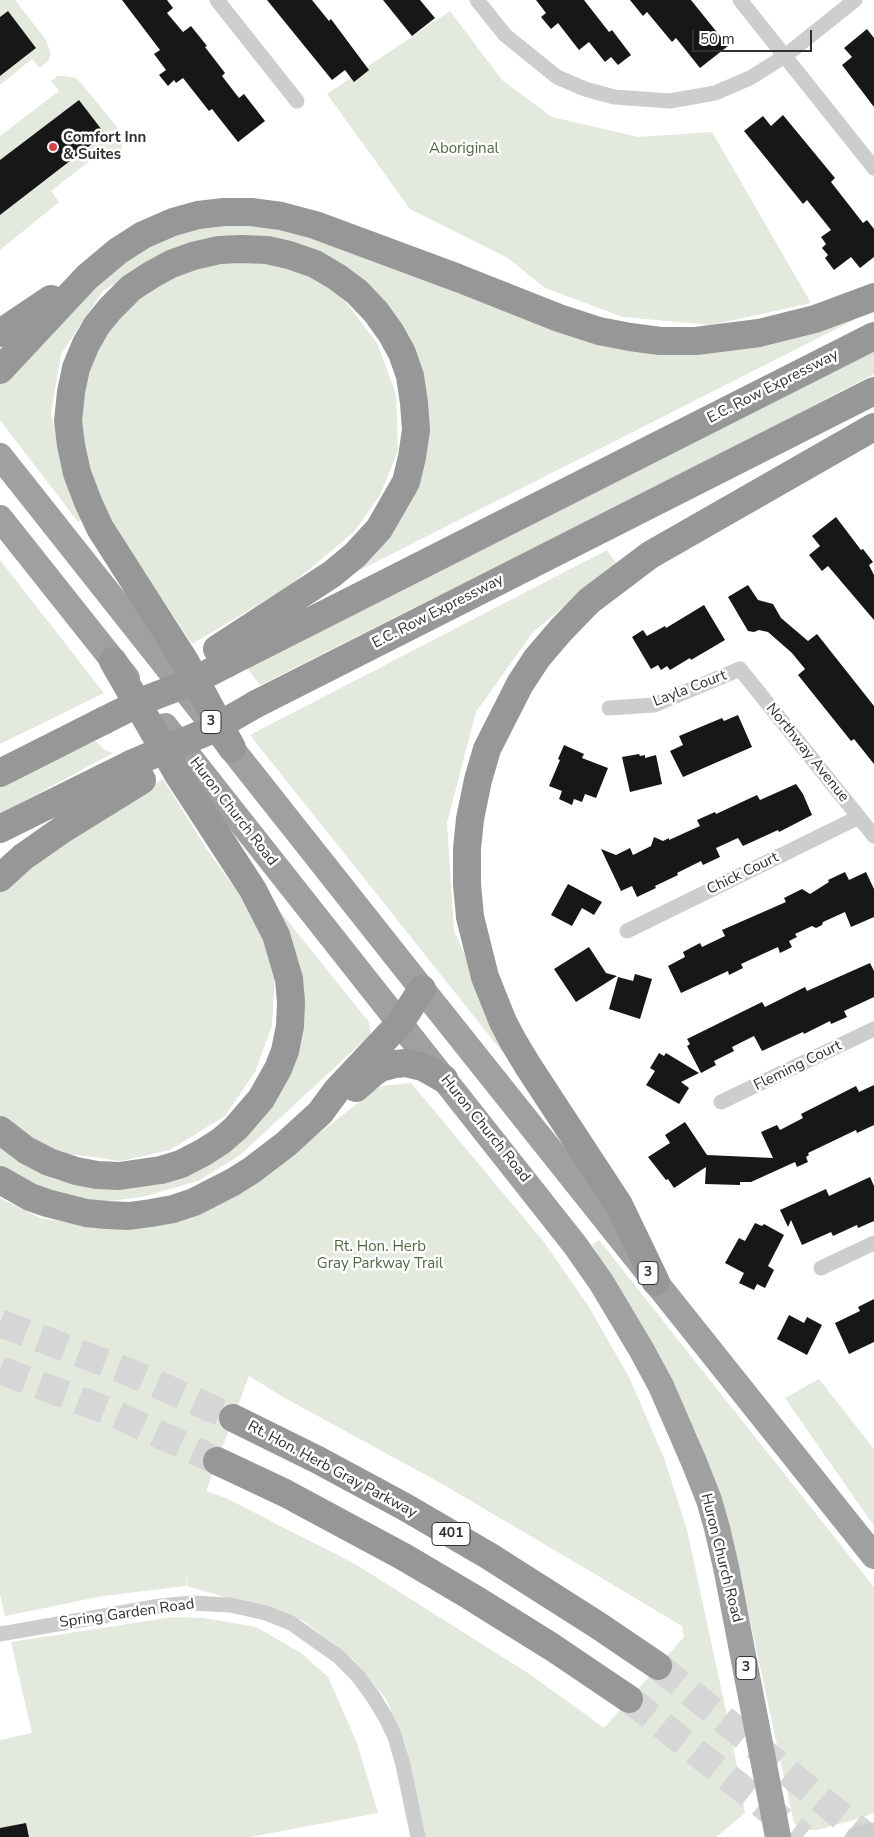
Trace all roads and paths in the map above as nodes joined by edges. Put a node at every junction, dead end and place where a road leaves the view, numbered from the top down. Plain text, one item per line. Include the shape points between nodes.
1 (217, 0) edge
2 (477, 0) edge
3 (740, 0) edge
4 (855, 0) edge
5 (785, 56) junction
6 (297, 101) dead end
7 (874, 168) edge
8 (87, 277) junction
9 (874, 297) edge
10 (0, 333) edge
11 (874, 336) edge
12 (0, 370) edge
13 (874, 391) edge
14 (874, 427) edge
15 (0, 456) edge
16 (0, 518) edge
17 (223, 656) junction
18 (114, 661) junction
19 (740, 669) joint
20 (609, 708) dead end
21 (232, 748) junction
22 (137, 772) junction
23 (0, 773) edge
24 (859, 817) junction
25 (0, 829) edge
26 (874, 836) edge
27 (0, 878) edge
28 (627, 931) dead end
29 (422, 989) junction
30 (400, 1023) junction
31 (874, 1029) edge
32 (444, 1079) junction
33 (721, 1102) dead end
34 (320, 1113) junction
35 (0, 1130) edge
36 (0, 1180) edge
37 (874, 1243) edge
38 (821, 1268) dead end
39 (656, 1282) junction
40 (233, 1418) tunnel mouth
41 (217, 1461) tunnel mouth
42 (874, 1556) edge
43 (0, 1634) edge
44 (658, 1666) tunnel mouth
45 (629, 1699) tunnel mouth
46 (874, 1832) edge
47 (418, 1837) edge
48 (778, 1837) edge
49 (855, 1837) edge

1 - 6 street
2 - 5 street via 505,35 557,77 614,97 670,101 715,93 750,78
3 - 5 street
4 - 5 street
5 - 7 street
8 - 9 highway via 143,235 173,222 198,215 251,212 315,225 559,318 630,337 696,341 739,336 784,328
8 - 10 highway
8 - 12 highway
11 - 17 highway, E.C. Row Expressway
13 - 22 highway, E.C. Row Expressway, bridge via 256,704
14 - 39 highway via 650,555 589,601 537,658 520,684 487,749 478,780 470,818 467,884 470,917 485,977 513,1041 619,1205
15 - 21 highway, 3
16 - 18 highway, Huron Church Road / 3
17 - 21 highway via 332,574 379,529 406,482 415,439 410,376 392,333 376,312 338,277 289,255 267,250 219,250 193,256 151,274 131,288 110,308 86,344 76,368 68,421 77,473 100,528 185,660
17 - 23 highway, E.C. Row Expressway, bridge via 189,683 148,699
18 - 30 highway, Huron Church Road / 3
18 - 35 highway via 179,776 254,890 276,935 290,987 290,1026 285,1051 262,1099 236,1128 204,1152 161,1170 119,1176 76,1171 26,1150
19 - 20 street, Layla Court via 654,706
19 - 24 street, Northway Avenue
21 - 29 highway, 3
22 - 25 highway
22 - 27 highway via 23,857
24 - 26 street, Northway Avenue
24 - 28 street, Chick Court
29 - 30 highway
29 - 39 highway, 3
30 - 32 highway, Huron Church Road / 3
30 - 34 highway via 337,1090
31 - 33 street, Fleming Court
32 - 34 highway via 418,1065 388,1065 372,1073 347,1098
32 - 48 highway, Huron Church Road / 3 via 601,1282 641,1349 678,1424 709,1500 726,1567
34 - 36 highway via 252,1170 214,1192 173,1209 129,1216 86,1213 30,1197
37 - 38 street
39 - 42 highway, 3
40 - 44 highway, Rt. Hon. Herb Gray Parkway / 401 via 396,1502 489,1556
41 - 45 highway via 404,1556 552,1647
43 - 47 street, Spring Garden Road via 192,1603 230,1605 266,1613 291,1623 339,1657 357,1675 382,1710 395,1737 403,1765
46 - 49 street

